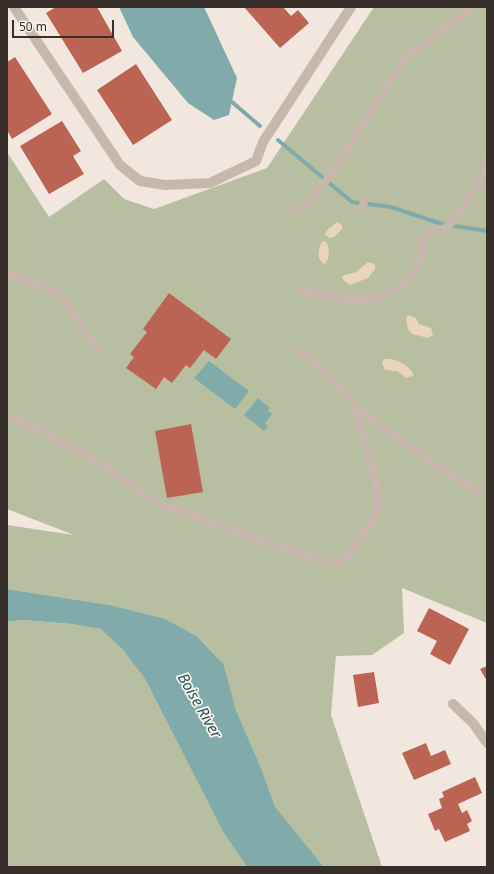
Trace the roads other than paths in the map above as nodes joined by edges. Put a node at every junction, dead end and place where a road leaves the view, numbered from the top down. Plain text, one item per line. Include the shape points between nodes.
1 (14, 7) edge
2 (352, 7) edge
3 (473, 7) edge
4 (487, 162) edge
5 (364, 199) dead end
6 (362, 208) dead end
7 (294, 211) dead end
8 (7, 273) edge
9 (302, 291) dead end
10 (297, 350) dead end
11 (99, 351) dead end
12 (355, 406) junction
13 (7, 415) edge
14 (479, 492) dead end
15 (452, 704) dead end
16 (487, 743) edge

1 - 2 street via 120,165 140,181 165,185 210,183 256,161 263,142
3 - 7 lane via 406,57 330,176 305,205
4 - 9 lane via 476,187 455,217 445,228 427,231 420,240 424,255 401,286 383,298 350,301
5 - 6 lane
8 - 11 lane via 61,294
10 - 12 lane via 330,375
12 - 13 lane via 378,491 376,512 369,527 347,556 337,563 245,535 153,501 106,467 46,433
12 - 14 lane via 433,464
15 - 16 street via 473,723

